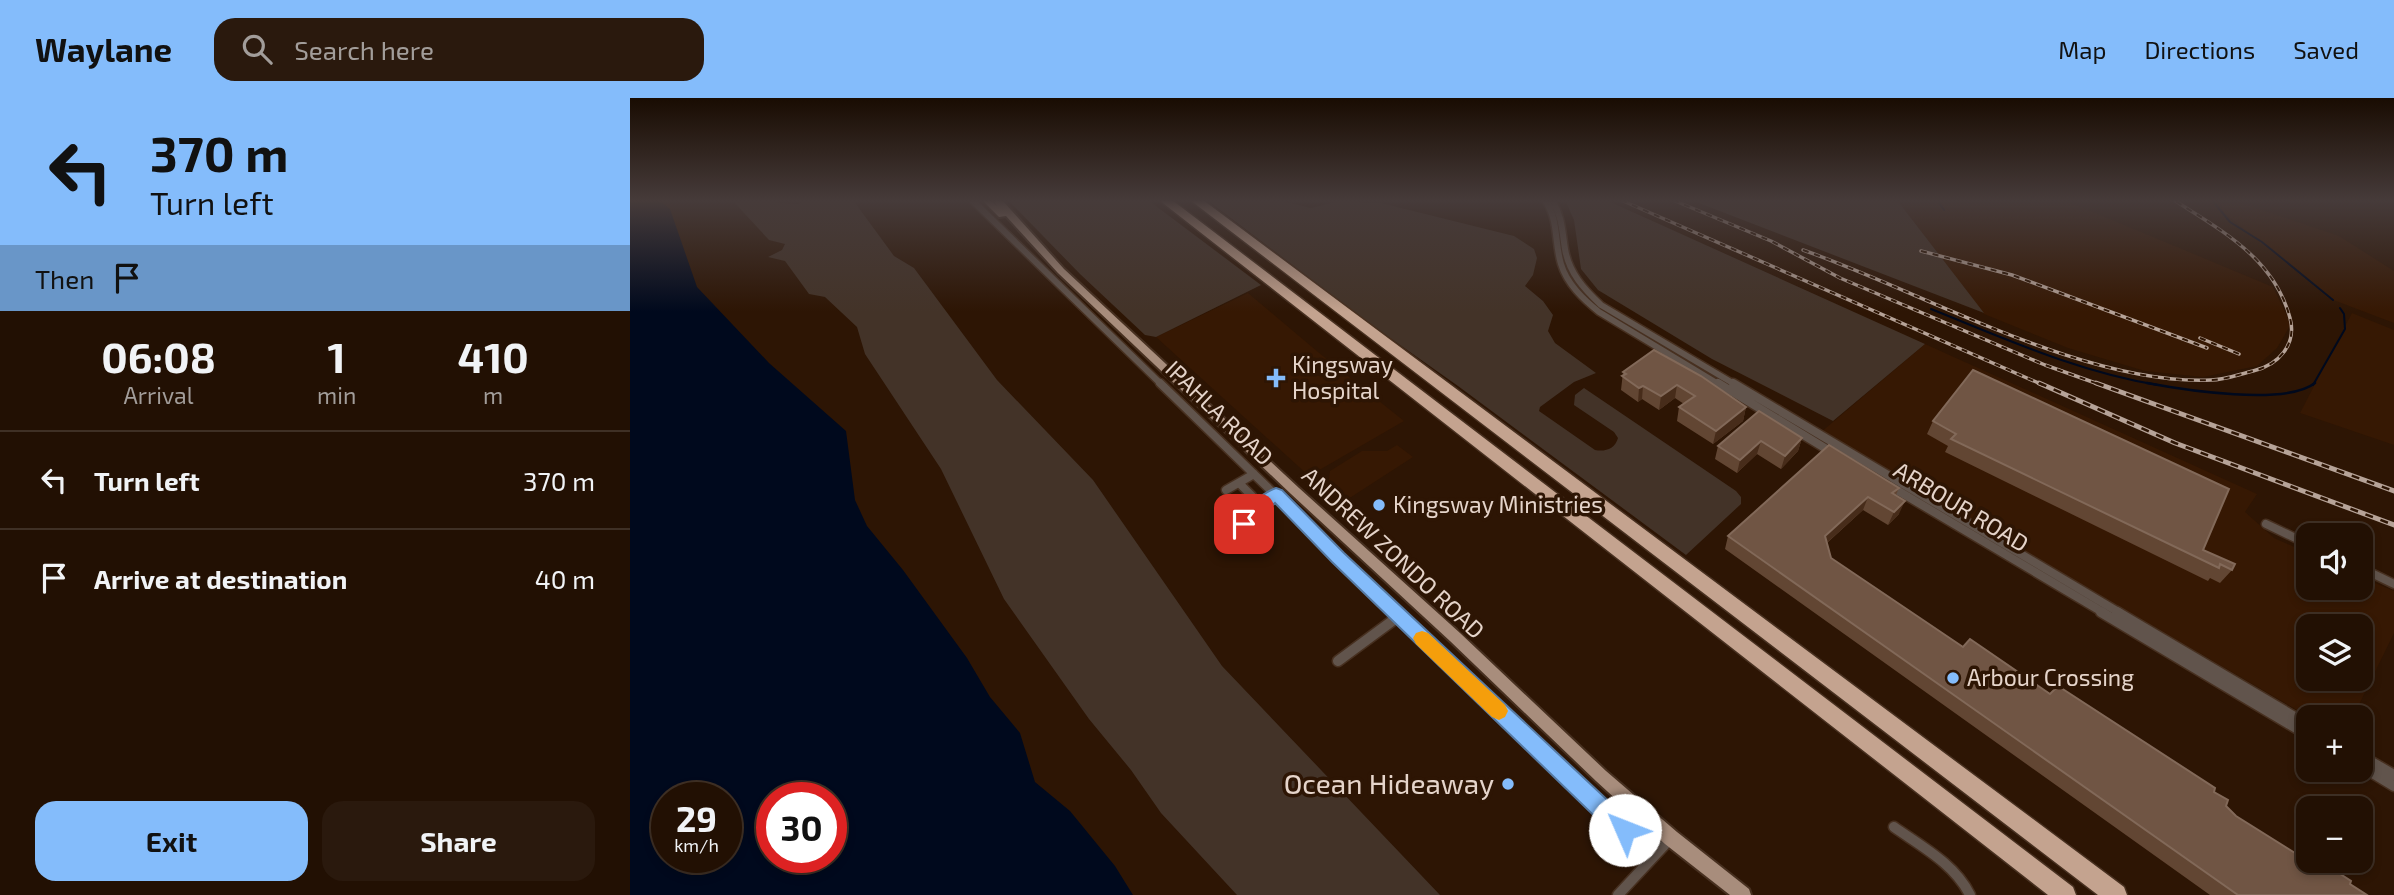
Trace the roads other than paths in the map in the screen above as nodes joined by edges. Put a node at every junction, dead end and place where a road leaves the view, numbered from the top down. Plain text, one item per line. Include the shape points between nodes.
1 (1021, 237) edge
2 (1029, 237) edge
3 (1213, 237) edge
4 (1244, 237) edge
5 (1558, 237) edge
6 (1565, 237) edge
7 (1254, 474) junction
8 (1239, 483) junction
9 (1226, 490) dead end
10 (1276, 494) junction
11 (1251, 496) dead end
12 (1244, 524) dead end
13 (2266, 524) dead end
14 (2296, 538) edge
15 (2373, 574) edge
16 (2394, 584) edge
17 (1399, 616) junction
18 (1338, 661) dead end
19 (2296, 717) edge
20 (2296, 728) edge
21 (2373, 763) edge
22 (2373, 773) edge
23 (2394, 775) edge
24 (2394, 786) edge
25 (1894, 827) dead end
26 (1671, 838) junction
27 (1653, 856) junction
28 (1618, 895) edge
29 (1743, 895) edge
30 (1970, 895) edge
31 (2065, 895) edge
32 (2116, 895) edge

1 - 7 street, IPAHLA ROAD
2 - 26 main road, ANDREW ZONDO ROAD via 1284,481
3 - 31 highway
4 - 32 highway
5 - 20 street, ARBOUR ROAD via 1566,275 1599,312
6 - 19 street, ARBOUR ROAD via 1572,273 1601,305
7 - 8 street
7 - 10 street, IPAHLA ROAD
8 - 9 street
8 - 11 street
10 - 12 street
10 - 17 street, IPAHLA ROAD
13 - 14 street
15 - 16 street
17 - 18 street
17 - 27 street, IPAHLA ROAD
21 - 23 street
22 - 24 street
25 - 30 street via 1956,874
26 - 27 street
26 - 29 main road, ANDREW ZONDO ROAD
27 - 28 street

